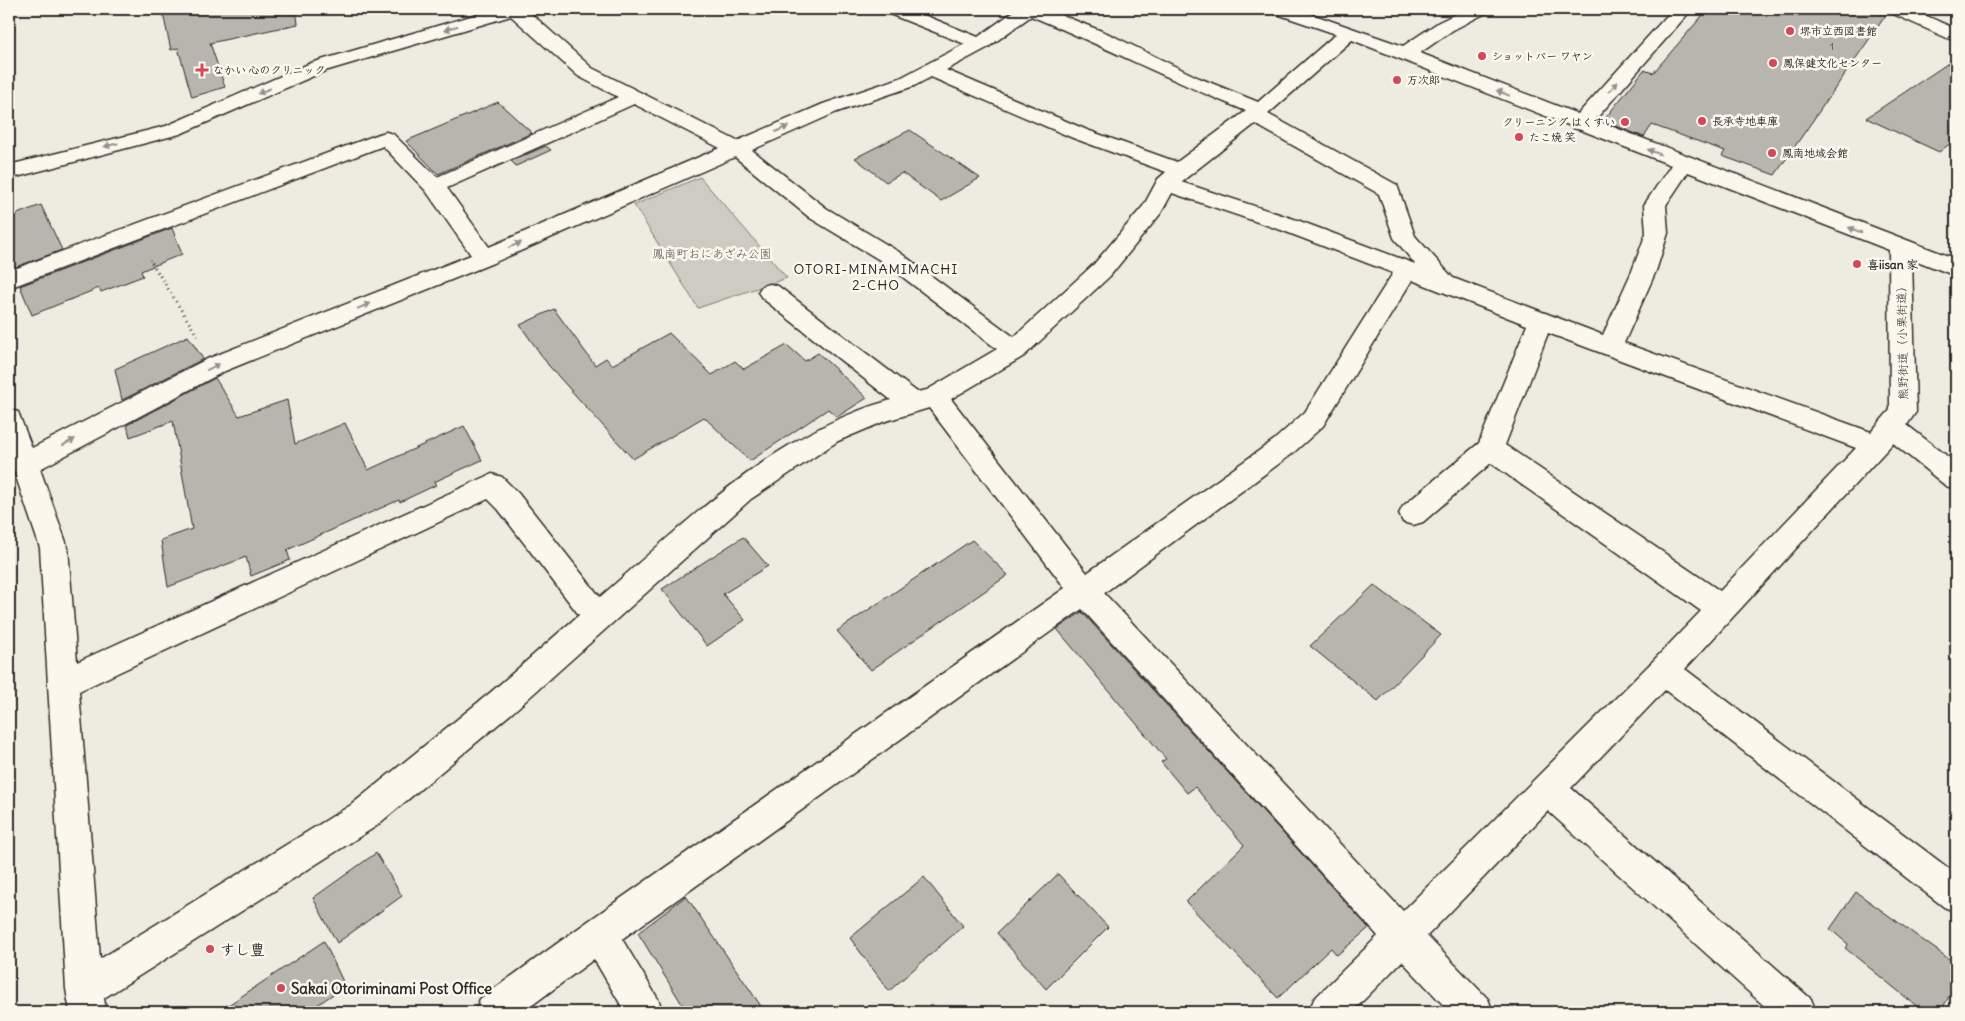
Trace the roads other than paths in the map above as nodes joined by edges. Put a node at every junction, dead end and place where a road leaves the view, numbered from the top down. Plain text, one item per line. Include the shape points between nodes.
1 (514, 9) edge
2 (893, 9) edge
3 (1030, 9) edge
4 (1280, 9) edge
5 (1480, 9) edge
6 (1683, 9) edge
7 (1897, 9) edge
8 (1349, 32) junction
9 (1956, 36) edge
10 (980, 44) junction
11 (1405, 54) junction
12 (930, 70) junction
13 (634, 97) junction
14 (1258, 112) junction
15 (1580, 124) junction
16 (738, 149) junction
17 (1683, 163) junction
18 (9, 172) edge
19 (1173, 177) junction
20 (434, 186) junction
21 (1900, 248) junction
22 (485, 258) junction
23 (1956, 268) edge
24 (1407, 270) junction
25 (9, 280) edge
26 (1445, 284) junction
27 (770, 292) dead end
28 (1541, 321) junction
29 (1610, 348) junction
30 (1015, 350) junction
31 (924, 400) junction
32 (9, 419) edge
33 (1883, 436) junction
34 (1490, 450) junction
35 (26, 464) junction
36 (1956, 478) edge
37 (1413, 514) dead end
38 (1084, 591) junction
39 (1722, 609) junction
40 (598, 617) junction
41 (1664, 671) junction
42 (64, 683) junction
43 (1547, 788) junction
44 (1956, 895) edge
45 (599, 934) junction
46 (1401, 936) junction
47 (86, 1001) edge
48 (493, 1012) edge
49 (645, 1012) edge
50 (1327, 1012) edge
51 (1475, 1012) edge
52 (1798, 1012) edge

1 - 13 street via 585,72
1 -> 18 street via 318,67 173,130
2 - 10 street
3 - 10 street
3 - 14 street via 1102,38
4 - 8 street
5 - 11 street via 1446,26
15 -> 6 street
7 - 9 street
8 - 11 street
8 - 14 street
10 - 12 street
15 -> 11 street
16 -> 12 street via 830,108 907,82
12 - 19 street
13 - 16 street
13 - 20 street
14 - 19 street
14 - 26 street via 1388,190 1405,238
17 -> 15 street
22 -> 16 street
16 - 30 street via 818,212 891,258
21 -> 17 street
17 - 29 street via 1655,206 1657,233
19 - 24 street
19 - 30 street via 1153,208 1102,270
20 - 22 street
20 - 25 street via 386,138
21 - 23 street
21 - 33 street, 熊野街道（小栗街道） via 1903,412
35 -> 22 street via 216,365
24 - 26 street
24 - 38 street via 1314,418 1283,447
26 - 28 street
27 - 31 street
28 - 29 street
28 - 34 street
29 - 33 street
30 - 31 street
31 - 38 street
31 - 40 street via 875,414 829,434 741,491
32 - 35 street
33 - 36 street
33 - 39 street, 熊野街道（小栗街道）
34 - 37 street
34 - 39 street
35 - 42 street via 54,548
38 - 45 street
38 - 46 street
39 - 41 street, 熊野街道（小栗街道）
40 - 42 street via 508,500 492,485
40 - 47 street via 502,702 363,816
41 - 43 street, 熊野街道（小栗街道）
41 - 44 street
42 - 47 street
43 - 46 street, 熊野街道（小栗街道）
43 - 52 street
45 - 48 street
45 - 49 street
46 - 50 street, 熊野街道（小栗街道）
46 - 51 street

